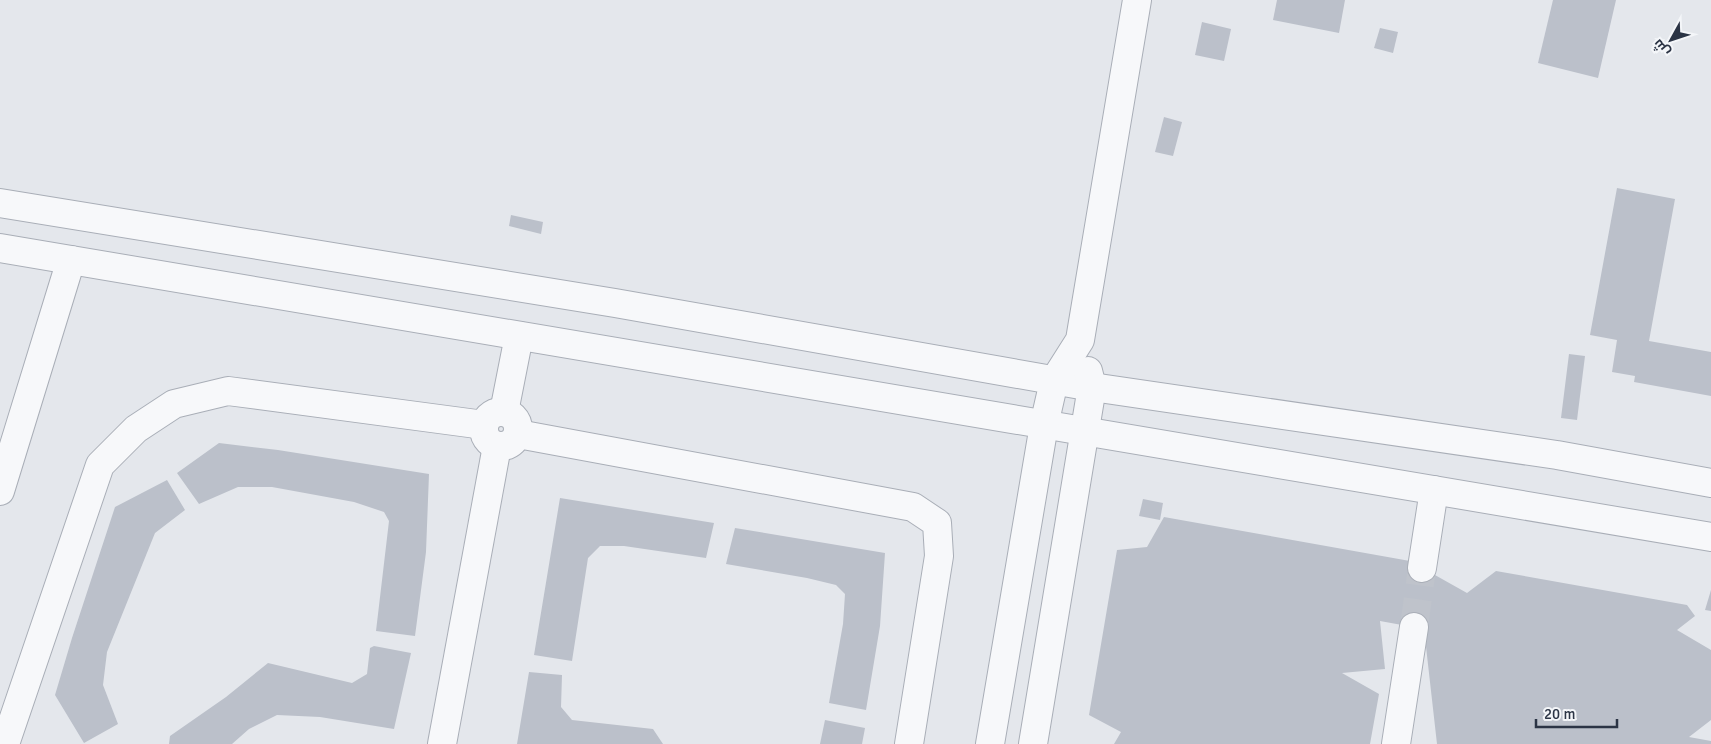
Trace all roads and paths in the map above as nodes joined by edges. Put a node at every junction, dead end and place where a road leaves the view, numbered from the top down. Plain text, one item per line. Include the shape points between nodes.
1 (1137, 0) edge
2 (0, 202) edge
3 (0, 248) edge
4 (71, 260) junction
5 (519, 336) junction
6 (1080, 340) junction
7 (1054, 381) junction
8 (1092, 387) junction
9 (1044, 425) junction
10 (501, 429) junction
11 (1086, 431) junction
12 (1711, 483) edge
13 (1434, 490) junction
14 (0, 491) edge
15 (1711, 537) edge
16 (1422, 568) tunnel mouth
17 (1414, 627) tunnel mouth
18 (5, 744) edge
19 (442, 744) edge
20 (908, 744) edge
21 (990, 744) edge
22 (1033, 744) edge
23 (1396, 744) edge

1 - 6 street
2 - 7 street via 624,305
3 - 4 street
4 - 5 street
4 - 14 street
5 - 9 street
5 - 10 street
6 - 7 street
6 - 8 street
7 - 8 street
7 - 9 street
8 - 11 street
8 - 12 street via 1557,455
9 - 11 street
9 - 21 street
10 - 18 street via 228,391 174,404 136,430 100,465
10 - 19 street
10 - 20 street via 913,507 925,513 937,524 940,556
11 - 13 street
11 - 22 street
13 - 15 street
13 - 16 street
17 - 23 street

